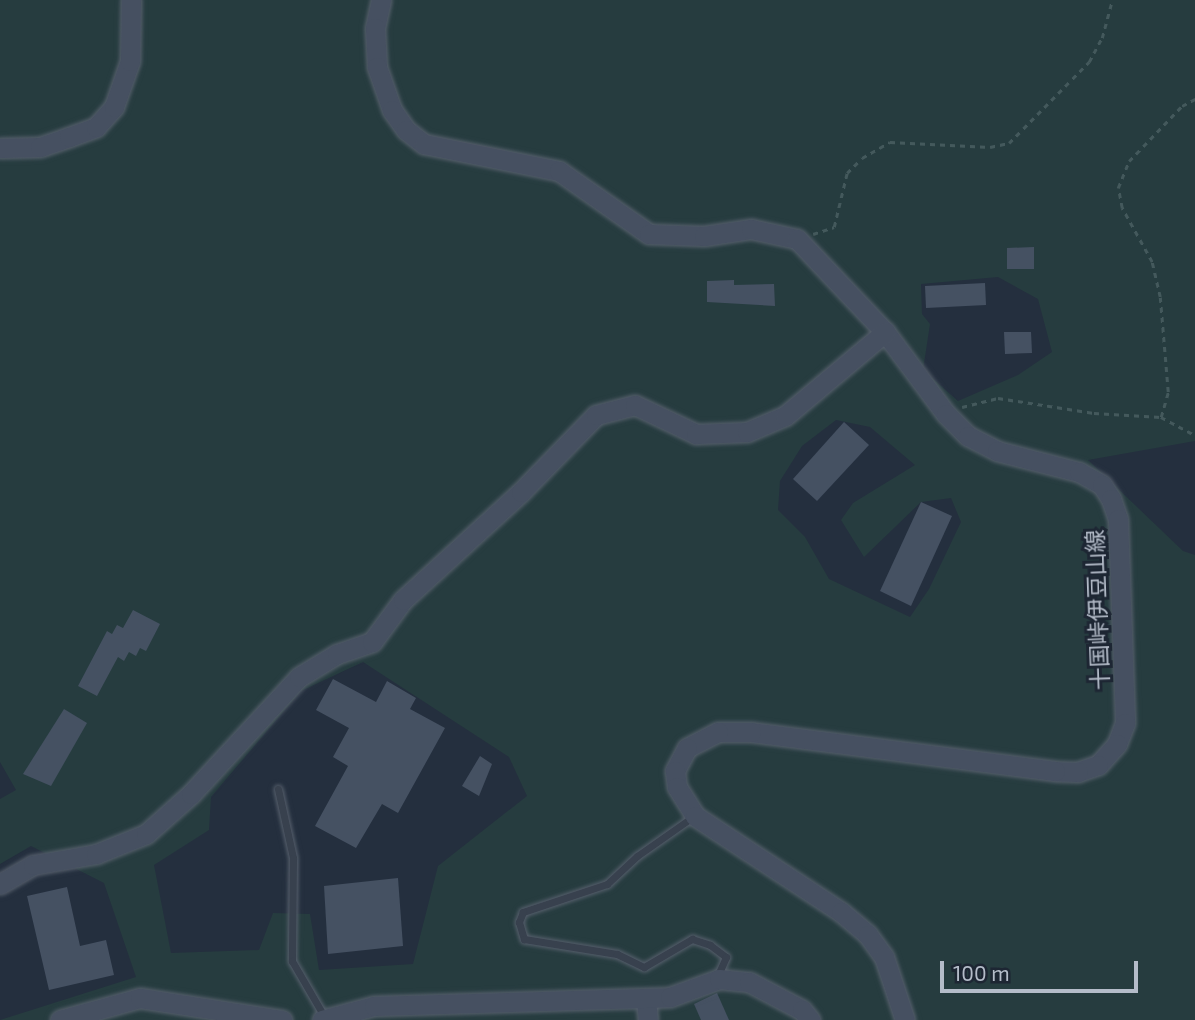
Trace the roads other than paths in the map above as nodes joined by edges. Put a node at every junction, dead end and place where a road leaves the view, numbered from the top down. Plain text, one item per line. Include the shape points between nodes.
1 (131, 0) edge
2 (381, 0) edge
3 (0, 148) edge
4 (885, 332) junction
5 (278, 789) dead end
6 (695, 816) junction
7 (0, 884) edge
8 (715, 980) junction
9 (646, 999) junction
10 (324, 1019) edge
11 (60, 1020) edge
12 (282, 1020) edge
13 (648, 1020) edge
14 (810, 1020) edge
15 (905, 1020) edge

1 - 3 main road via 130,61 114,107 96,127 69,137 40,147
2 - 4 main road, 十国峠伊豆山線 via 377,67 392,110 406,130 424,144 559,171 649,234 692,237 763,229 797,239
4 - 6 main road, 十国峠伊豆山線 via 968,436 997,451 1079,472 1102,485 1111,499 1118,519 1126,681 1125,723 1117,744 1098,765 1078,772 718,732 687,748 675,771 684,804
4 - 7 main road via 813,394 766,426 696,434 635,405 596,415 521,492 403,600 372,642 337,654 299,677 191,794 146,834 96,854 33,865
5 - 10 lane via 293,858 292,961
6 - 8 lane via 637,856 607,884 523,912 519,922 524,939 617,954 644,967 692,939 726,957
6 - 15 main road, 十国峠伊豆山線 via 841,912 868,935 884,957
8 - 9 main road via 670,997
8 - 14 main road via 750,982 802,1010
9 - 10 main road via 374,1006
9 - 13 main road
11 - 12 main road via 141,998

